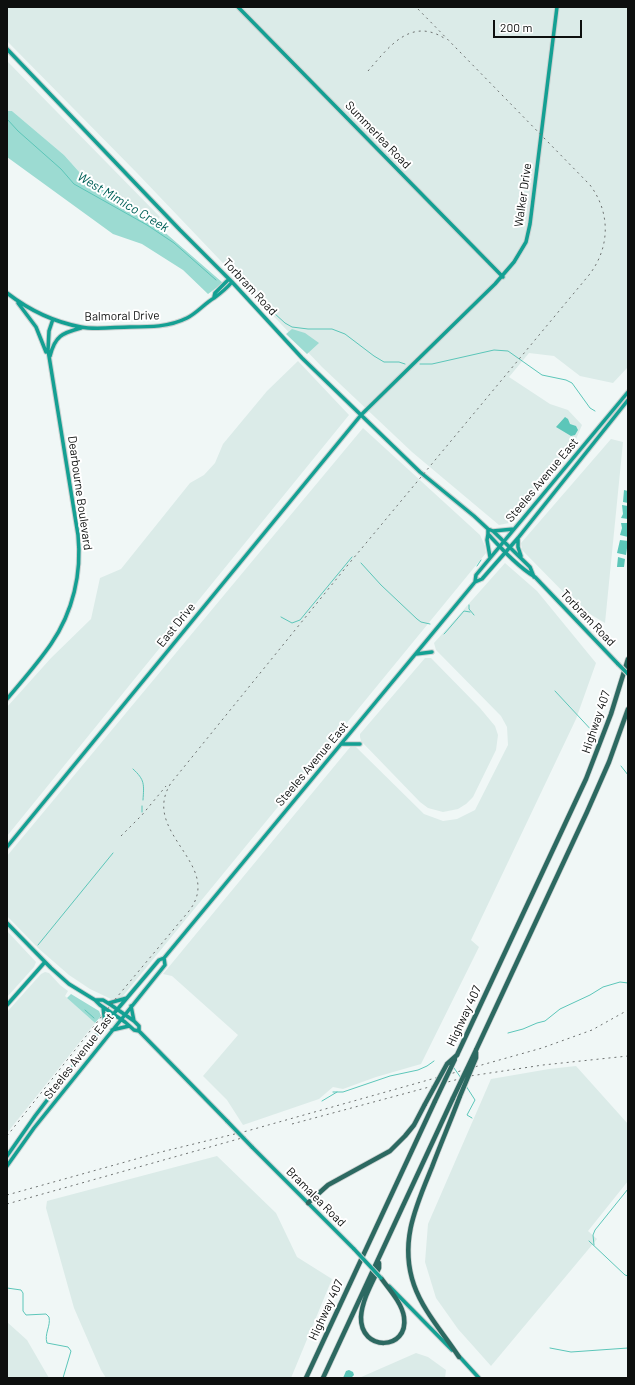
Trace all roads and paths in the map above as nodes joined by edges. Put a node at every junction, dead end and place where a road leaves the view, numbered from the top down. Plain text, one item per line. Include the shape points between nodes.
1 (238, 7) edge
2 (557, 7) edge
3 (7, 49) edge
4 (503, 277) junction
5 (231, 281) junction
6 (7, 293) edge
7 (14, 298) junction
8 (53, 319) junction
9 (83, 327) junction
10 (49, 359) junction
11 (628, 392) edge
12 (628, 400) edge
13 (361, 415) junction
14 (488, 528) junction
15 (514, 529) junction
16 (493, 531) junction
17 (488, 534) junction
18 (518, 538) junction
19 (504, 541) junction
20 (500, 546) junction
21 (510, 547) junction
22 (505, 552) junction
23 (490, 557) junction
24 (524, 560) junction
25 (534, 577) junction
26 (475, 582) junction
27 (432, 652) dead end
28 (416, 654) junction
29 (628, 659) edge
30 (628, 674) edge
31 (7, 699) edge
32 (628, 709) edge
33 (342, 744) junction
34 (360, 744) dead end
35 (7, 847) edge
36 (7, 923) edge
37 (164, 958) junction
38 (45, 962) junction
39 (128, 998) junction
40 (95, 1000) junction
41 (109, 1003) junction
42 (7, 1004) edge
43 (131, 1006) junction
44 (103, 1007) junction
45 (118, 1010) junction
46 (114, 1014) junction
47 (124, 1014) junction
48 (121, 1019) junction
49 (134, 1022) junction
50 (105, 1024) junction
51 (130, 1026) junction
52 (111, 1031) junction
53 (139, 1031) junction
54 (476, 1050) junction
55 (456, 1055) junction
56 (28, 1125) junction
57 (34, 1128) junction
58 (7, 1156) edge
59 (7, 1166) edge
60 (308, 1203) junction
61 (379, 1260) junction
62 (381, 1278) junction
63 (459, 1357) junction
64 (306, 1378) edge
65 (323, 1378) edge
66 (479, 1378) edge

1 - 4 main road, Summerlea Road
2 - 4 main road, Walker Drive via 530,224 526,242
3 - 5 main road, Torbram Road
4 - 13 main road, Walker Drive
5 - 9 main road, Balmoral Drive via 218,295 186,318 150,327
5 - 13 main road, Torbram Road via 302,358
6 - 7 main road, Balmoral Drive
7 - 8 main road, Balmoral Drive
7 - 10 main road via 31,318
8 - 9 main road, Balmoral Drive
8 - 10 main road, Dearbourne Boulevard via 48,335
9 - 10 main road via 60,336 53,345
10 - 31 main road, Dearbourne Boulevard via 78,535 78,572 71,604 60,630 46,652
11 - 15 main road, Steeles Avenue East
12 - 18 main road, Steeles Avenue East
13 - 14 main road, Torbram Road via 420,472
13 - 35 main road, East Drive
14 - 16 main road, Torbram Road
14 - 17 main road
15 - 16 main road
15 - 19 main road, Steeles Avenue East
16 - 19 main road, Torbram Road
17 - 20 main road, Torbram Road
17 - 23 main road
18 - 21 main road, Steeles Avenue East
18 - 24 main road via 519,552
19 - 20 main road, Steeles Avenue East
19 - 21 main road, Torbram Road
20 - 22 main road, Torbram Road
20 - 23 main road, Steeles Avenue East
21 - 22 main road, Steeles Avenue East
21 - 24 main road, Torbram Road
22 - 25 main road, Torbram Road
22 - 26 main road, Steeles Avenue East via 482,579
23 - 26 main road, Steeles Avenue East via 476,575
24 - 25 main road, Torbram Road
25 - 30 main road, Torbram Road, bridge
26 - 28 main road, Steeles Avenue East
27 - 28 main road
28 - 33 main road, Steeles Avenue East
29 - 55 highway, Highway 407 via 611,714 586,779
32 - 54 highway, Highway 407 via 587,812
33 - 34 main road
33 - 37 main road, Steeles Avenue East
36 - 38 main road, Bramalea Road
37 - 39 main road, Steeles Avenue East via 159,960
37 - 43 main road, Steeles Avenue East via 164,965
38 - 40 main road, Bramalea Road via 71,986
38 - 42 main road
39 - 41 main road
39 - 45 main road, Steeles Avenue East
40 - 41 main road, Bramalea Road
40 - 44 main road, Bramalea Road
41 - 45 main road, Bramalea Road
43 - 47 main road, Steeles Avenue East
43 - 49 main road
44 - 46 main road, Bramalea Road
44 - 50 main road
45 - 46 main road, Steeles Avenue East
45 - 47 main road, Bramalea Road
46 - 48 main road, Bramalea Road
46 - 50 main road, Steeles Avenue East
47 - 48 main road, Steeles Avenue East
47 - 49 main road, Bramalea Road
48 - 51 main road, Bramalea Road
48 - 52 main road, Steeles Avenue East
49 - 53 main road, Bramalea Road via 139,1026
50 - 56 main road, Steeles Avenue East
51 - 52 main road
51 - 53 main road, Bramalea Road
52 - 57 main road, Steeles Avenue East
53 - 60 main road, Bramalea Road, bridge
54 - 61 highway, Highway 407, bridge
54 - 63 highway, bridge via 476,1058 418,1201 408,1236 408,1254 418,1294
55 - 60 highway, bridge via 447,1064 414,1125 405,1136 390,1151 333,1182
55 - 64 highway, Highway 407, bridge
56 - 57 main road
56 - 58 main road, Steeles Avenue East
57 - 59 main road, Steeles Avenue East
60 - 62 main road, Bramalea Road, bridge
61 - 62 highway via 379,1268 363,1306 362,1323 369,1338 386,1343 398,1337 404,1322 401,1310
61 - 65 highway, Highway 407
62 - 63 main road, Bramalea Road
63 - 66 main road, Bramalea Road

